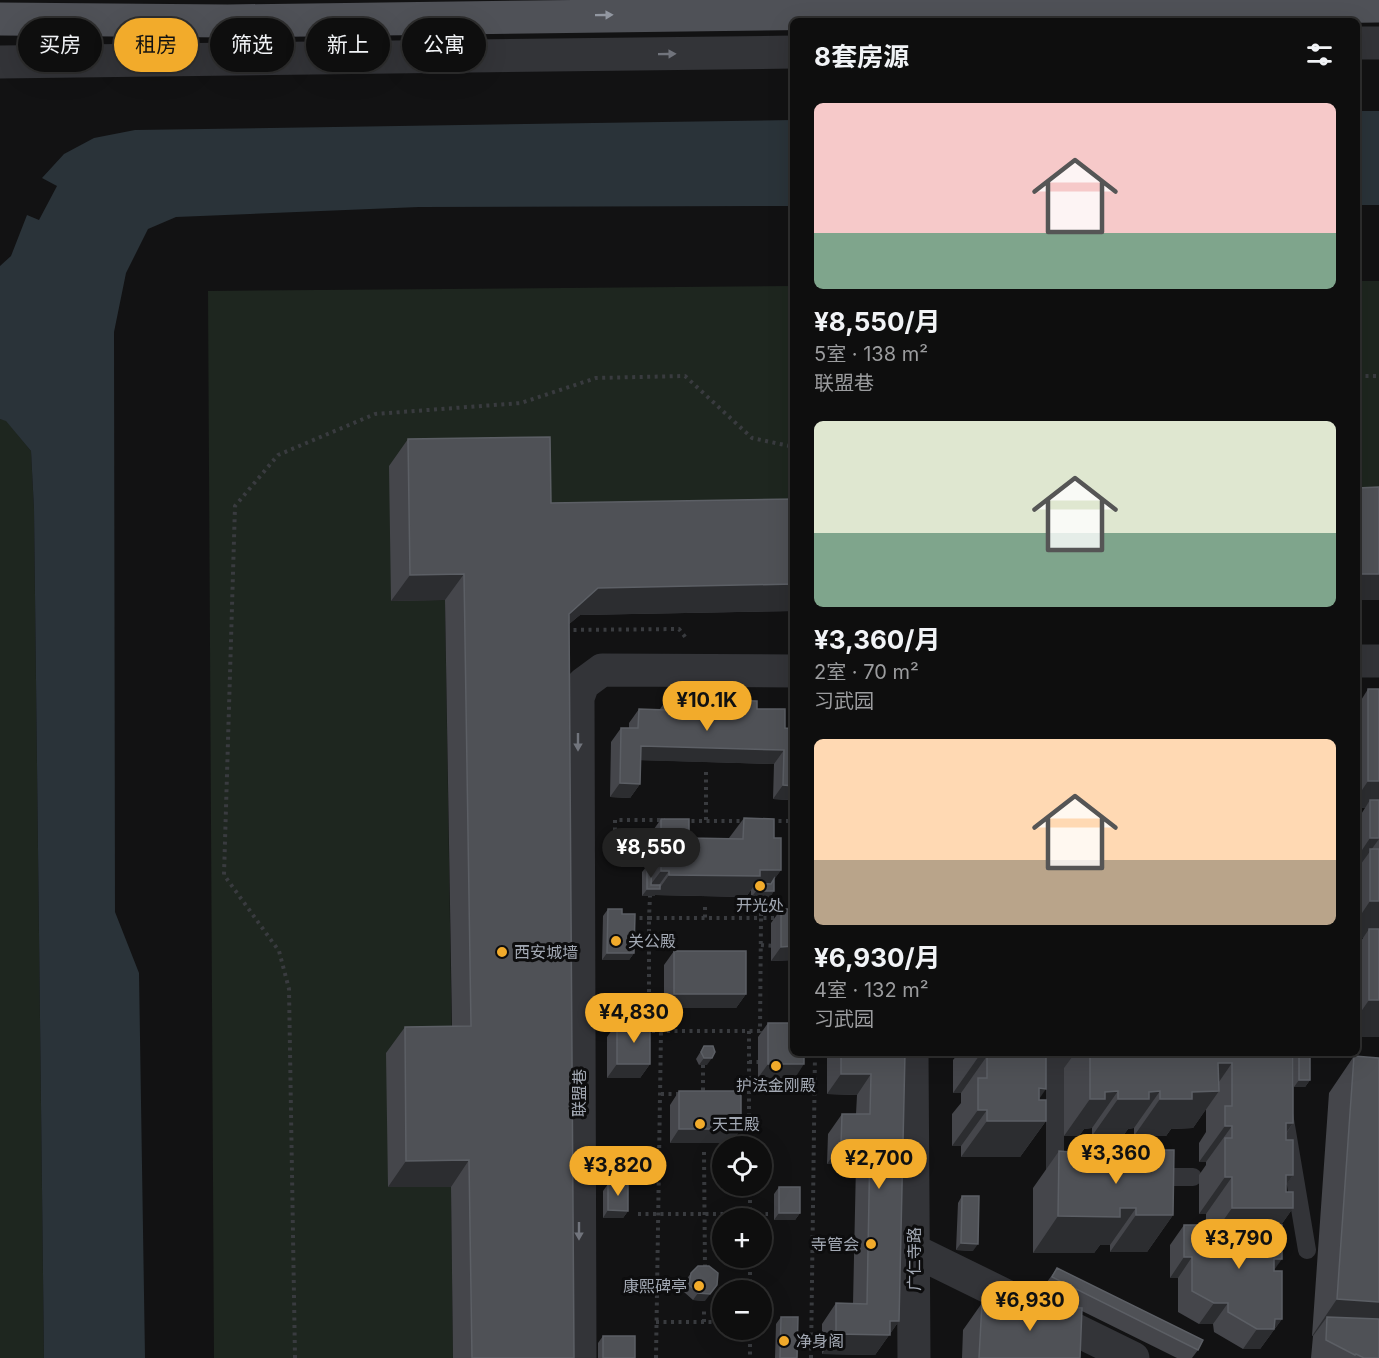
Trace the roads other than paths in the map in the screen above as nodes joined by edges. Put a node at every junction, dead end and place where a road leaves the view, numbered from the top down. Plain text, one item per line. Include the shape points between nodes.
1 (1379, 6) edge
2 (402, 18) edge
3 (432, 18) edge
4 (0, 19) edge
5 (486, 42) edge
6 (1379, 42) edge
7 (1360, 43) edge
8 (790, 52) edge
9 (518, 56) junction
10 (0, 62) edge
11 (1360, 661) edge
12 (1379, 661) edge
13 (790, 670) edge
14 (912, 1056) edge
15 (1055, 1057) edge
16 (1113, 1060) edge
17 (1281, 1096) edge
18 (1078, 1177) edge
19 (1135, 1177) edge
20 (1193, 1177) dead end
21 (1307, 1250) dead end
22 (915, 1251) junction
23 (580, 1358) edge
24 (914, 1358) edge
25 (1133, 1358) edge

3 -> 1 main road
2 - 4 main road
5 - 9 street
6 - 7 street
9 -> 8 street
9 - 10 street
11 - 12 street
13 -> 23 street, 联盟巷 via 602,670 583,684 578,698
14 - 22 street, 广仁寺路
15 - 16 lane
15 - 18 lane via 1054,1177
17 - 21 lane
19 - 20 lane
22 - 24 street, 广仁寺路
22 - 25 street

